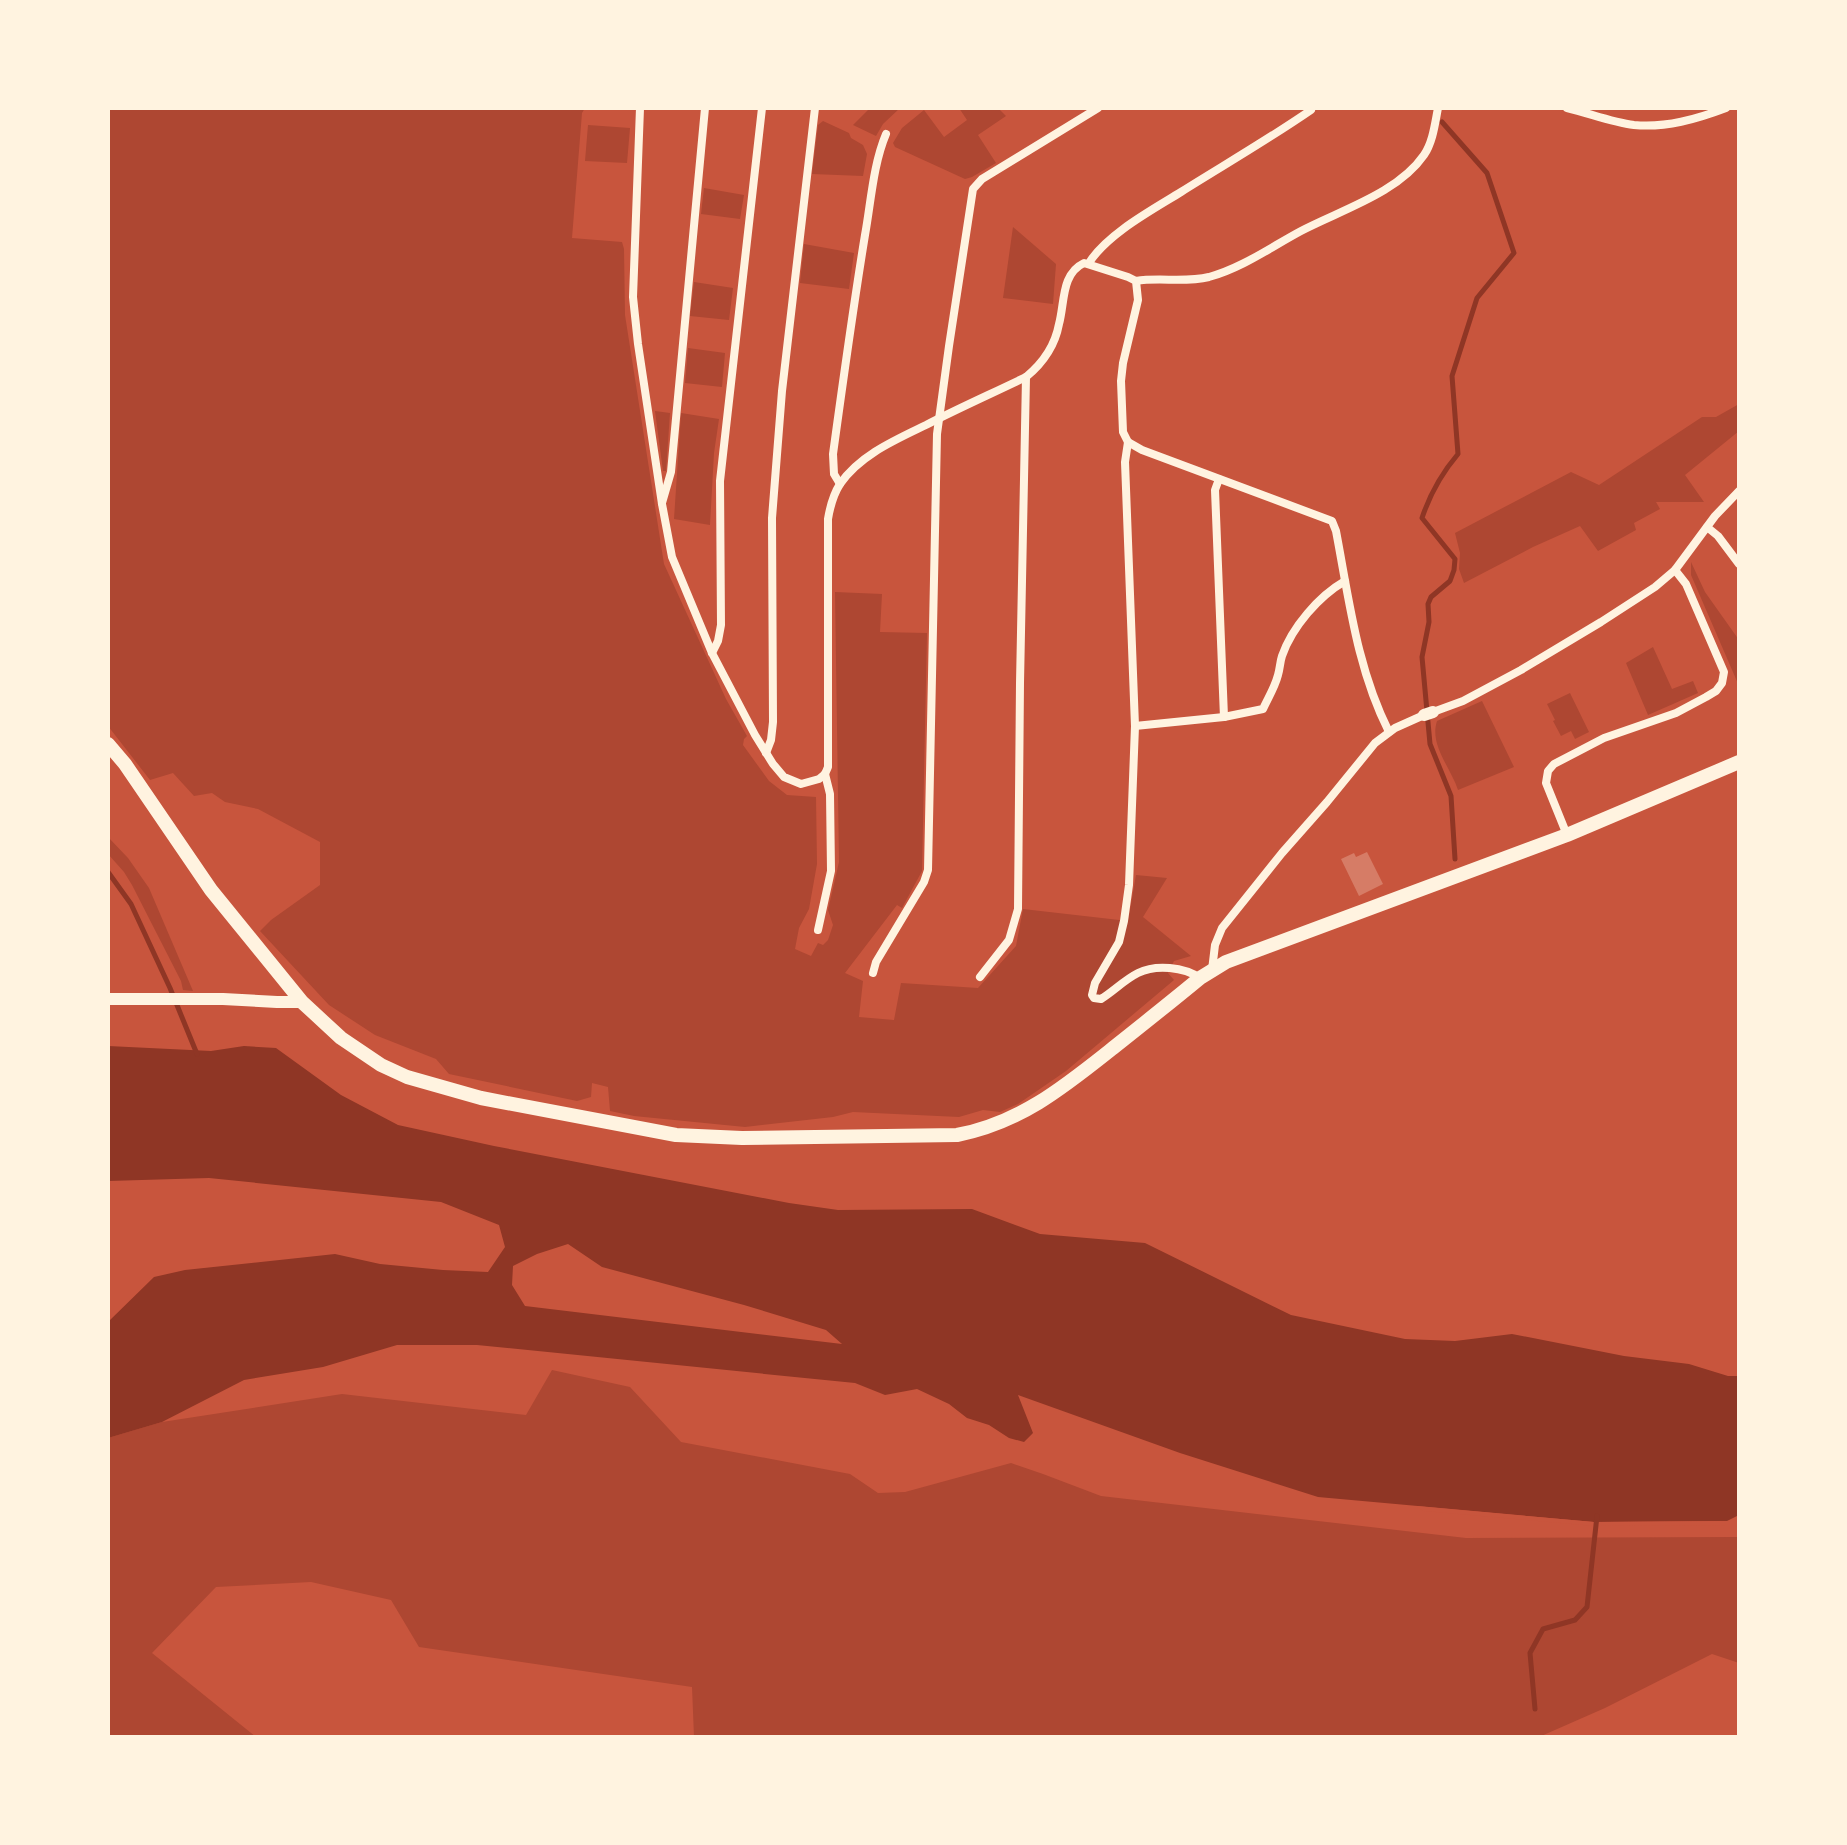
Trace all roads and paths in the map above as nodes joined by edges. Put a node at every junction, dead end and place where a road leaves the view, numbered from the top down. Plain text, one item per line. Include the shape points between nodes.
1 (640, 108) edge
2 (705, 108) edge
3 (762, 108) edge
4 (815, 108) edge
5 (1098, 108) edge
6 (1438, 108) edge
7 (1567, 108) edge
8 (1726, 108) edge
9 (1311, 110) edge
10 (886, 134) dead end
11 (1089, 263) junction
12 (1136, 281) junction
13 (1026, 377) junction
14 (940, 418) junction
15 (1128, 442) junction
16 (1219, 479) junction
17 (840, 484) junction
18 (1739, 491) edge
19 (662, 504) junction
20 (1707, 527) junction
21 (1739, 564) edge
22 (1675, 570) junction
23 (1345, 581) junction
24 (712, 653) junction
25 (1224, 717) junction
26 (1135, 726) junction
27 (1389, 732) junction
28 (108, 744) edge
29 (766, 753) junction
30 (1739, 762) edge
31 (825, 774) junction
32 (1567, 835) junction
33 (818, 930) dead end
34 (873, 973) dead end
35 (1206, 974) junction
36 (980, 977) dead end
37 (108, 999) edge
38 (302, 1002) junction

1 - 19 street via 633,297
2 - 19 street via 671,472
3 - 24 street via 720,481 721,625
4 - 29 street via 775,471 773,722
5 - 14 street via 973,189
6 - 12 street via 1426,153 1382,191 1225,272 1188,281
7 - 8 street via 1634,125 1681,122
9 - 11 street via 1152,210 1104,244
10 - 17 street via 876,167 835,438 832,464
11 - 12 street
11 - 13 street via 1075,267 1066,281 1054,341
12 - 15 street via 1138,300 1121,381
13 - 14 street
13 - 36 street via 1018,909 1009,940
14 - 17 street via 878,450
14 - 34 street via 928,870
15 - 16 street
15 - 26 street
16 - 23 street via 1332,521
16 - 25 street via 1215,490
17 - 31 street via 828,519 830,750
18 - 20 street
19 - 24 street via 674,565
20 - 21 street
20 - 22 street
22 - 27 street via 1530,665
22 - 32 street via 1724,672 1722,683 1676,713 1604,738 1554,764 1546,783
23 - 25 street via 1294,633 1263,709
23 - 27 street via 1353,629
24 - 29 street
25 - 26 street
26 - 35 street via 1124,921 1092,995 1101,999 1146,970
27 - 35 street via 1228,919 1217,935
28 - 38 main road via 211,890
29 - 31 street via 792,781 813,782
30 - 32 main road
31 - 33 street via 831,871
32 - 35 main road via 1253,951
35 - 38 main road via 1026,1111 983,1130 944,1136 676,1135 481,1098 381,1065
37 - 38 street

